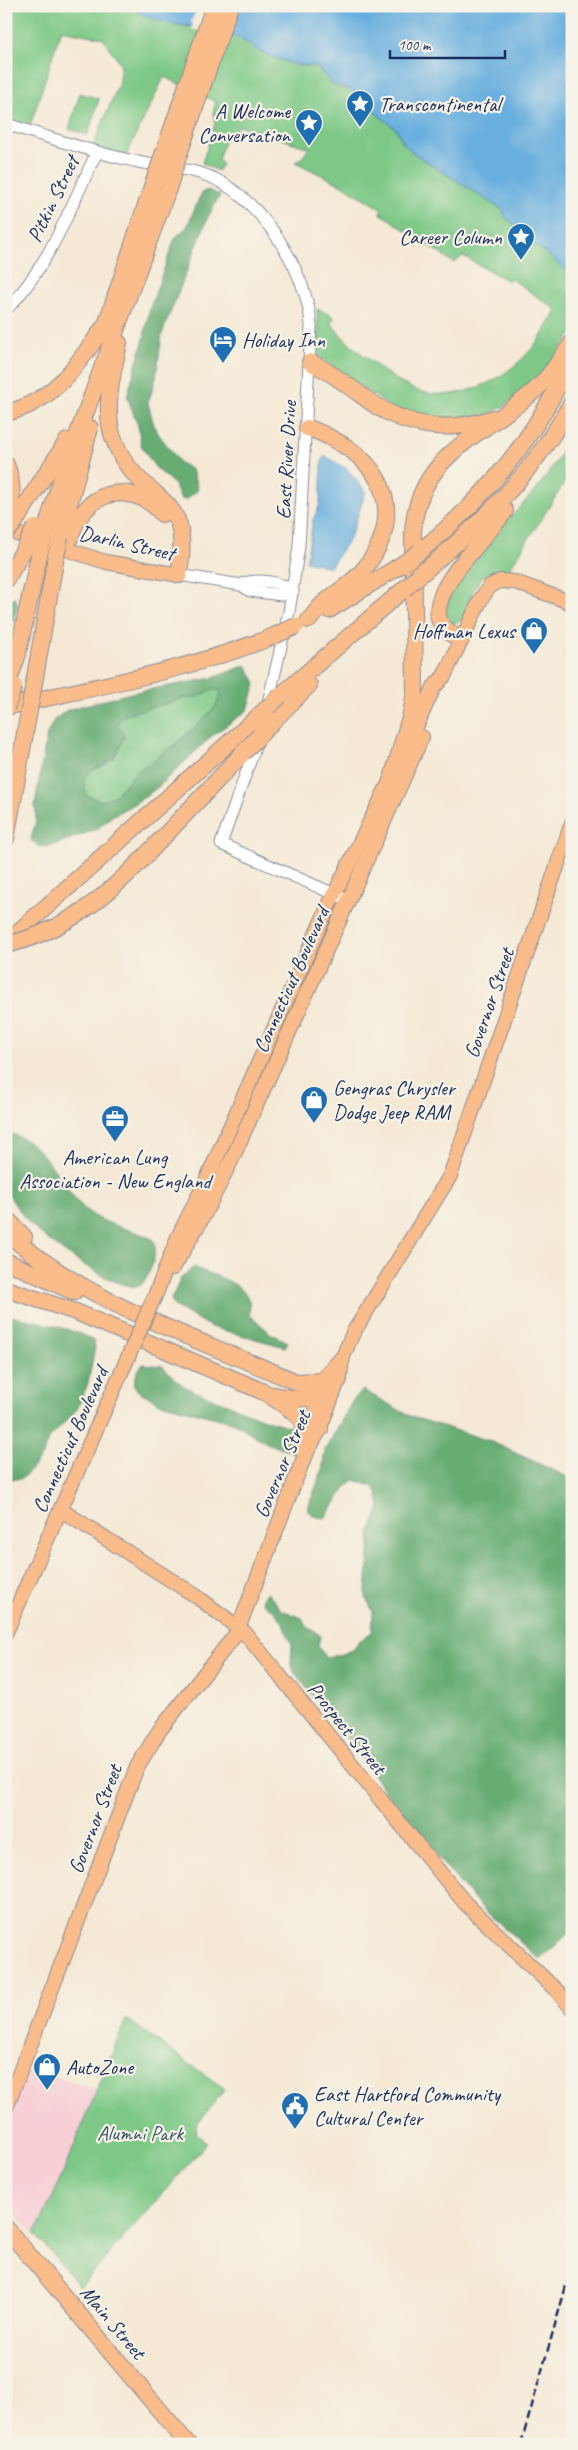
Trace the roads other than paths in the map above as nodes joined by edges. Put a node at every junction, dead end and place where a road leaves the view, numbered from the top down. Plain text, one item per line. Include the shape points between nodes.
1 (214, 6) edge
2 (230, 6) edge
3 (193, 91) junction
4 (6, 124) edge
5 (96, 152) junction
6 (160, 188) junction
7 (6, 310) edge
8 (106, 324) junction
9 (121, 335) junction
10 (572, 344) edge
11 (572, 358) edge
12 (310, 362) junction
13 (572, 402) edge
14 (6, 413) edge
15 (502, 414) junction
16 (307, 428) junction
17 (67, 441) junction
18 (6, 464) edge
19 (525, 474) junction
20 (8, 526) edge
21 (52, 534) junction
22 (46, 553) junction
23 (173, 574) junction
24 (6, 580) edge
25 (293, 591) junction
26 (572, 603) edge
27 (375, 615) junction
28 (302, 623) junction
29 (461, 640) junction
30 (154, 675) junction
31 (444, 676) junction
32 (8, 690) edge
33 (6, 707) edge
34 (393, 775) junction
35 (572, 823) edge
36 (6, 839) edge
37 (334, 894) junction
38 (348, 901) junction
39 (44, 908) junction
40 (6, 944) edge
41 (6, 955) edge
42 (6, 1218) edge
43 (6, 1232) edge
44 (6, 1261) edge
45 (78, 1284) junction
46 (6, 1289) edge
47 (158, 1291) junction
48 (30, 1296) junction
49 (6, 1297) edge
50 (105, 1298) junction
51 (342, 1359) junction
52 (339, 1380) junction
53 (296, 1382) junction
54 (264, 1392) junction
55 (312, 1398) junction
56 (320, 1429) junction
57 (305, 1455) junction
58 (61, 1510) junction
59 (239, 1627) junction
60 (6, 1632) edge
61 (572, 2008) edge
62 (6, 2108) edge
63 (6, 2228) edge
64 (188, 2444) edge

1 - 3 highway
2 - 3 highway
3 - 6 highway, bridge
4 - 5 street, East River Drive
5 - 7 street, Pitkin Street via 43,263 26,289
5 - 12 street, East River Drive via 202,174 226,185 249,203 275,235 301,284 311,319
6 - 8 highway
6 - 9 highway via 150,250
6 - 21 highway via 62,474
8 - 14 highway via 72,372 56,387 32,404
8 - 17 highway
9 - 21 highway
9 - 23 highway via 109,396 112,432 128,465 168,505 178,520 182,543
10 - 15 highway via 542,384
11 - 28 highway, bridge via 547,409 508,465 463,514 404,563 361,592
12 - 15 highway via 384,410 409,422 456,427
12 - 16 street, East River Drive
13 - 19 highway
15 - 34 highway via 439,465 424,484 417,502 413,533 416,687
16 - 25 street, East River Drive via 301,529
16 - 28 highway via 331,438 368,464 381,485 386,507 383,533 370,560 355,579
17 - 20 highway
17 - 21 highway
18 - 20 highway via 12,491
19 - 27 highway, bridge via 486,518
19 - 29 highway via 504,513 468,554 439,608 439,620
20 - 23 main road, Darlin Street via 112,563
21 - 22 highway
21 - 22 highway, bridge
21 - 23 highway via 78,519 94,501 114,494 135,495 156,507 168,524
22 - 24 highway
22 - 32 highway via 28,605
22 - 36 highway, bridge via 41,637
23 - 25 street, Darlin Street via 241,585 252,581 283,585
25 - 37 street, East River Drive via 266,712 221,844
26 - 29 main road, Connecticut Boulevard via 515,582 497,582 484,593
27 - 39 highway, bridge
27 - 40 highway, bridge via 359,640 304,689 113,889 80,914 35,936
28 - 30 highway, bridge via 213,658
29 - 31 main road, Connecticut Boulevard
30 - 32 highway via 129,675
30 - 33 highway
31 - 34 main road, Connecticut Boulevard via 434,687
31 - 38 main road, Connecticut Boulevard via 442,692
32 - 33 highway, bridge
34 - 37 main road, Connecticut Boulevard
35 - 51 main road, Governor Street via 450,1176 363,1315
37 - 38 street, East River Drive
37 - 47 main road, Connecticut Boulevard via 178,1237
38 - 47 main road, Connecticut Boulevard via 222,1182
39 - 40 highway
39 - 41 highway
42 - 45 highway via 37,1250
43 - 45 highway
44 - 50 highway via 82,1295
45 - 50 highway
46 - 48 highway
47 - 58 main road, Connecticut Boulevard, bridge
48 - 49 highway
48 - 54 highway via 89,1317
50 - 53 highway
51 - 52 main road, Governor Street
51 - 53 highway via 322,1381
52 - 55 highway
52 - 56 main road, Governor Street
53 - 55 highway
54 - 55 highway via 297,1399
54 - 57 highway via 301,1420 307,1434
55 - 56 highway via 318,1409
56 - 57 main road, Governor Street
57 - 59 main road, Governor Street
58 - 59 main road, Prospect Street
58 - 60 main road, Connecticut Boulevard
59 - 61 main road, Prospect Street via 465,1903
59 - 62 main road, Governor Street via 231,1642 159,1731 136,1767
63 - 64 highway, Main Street

